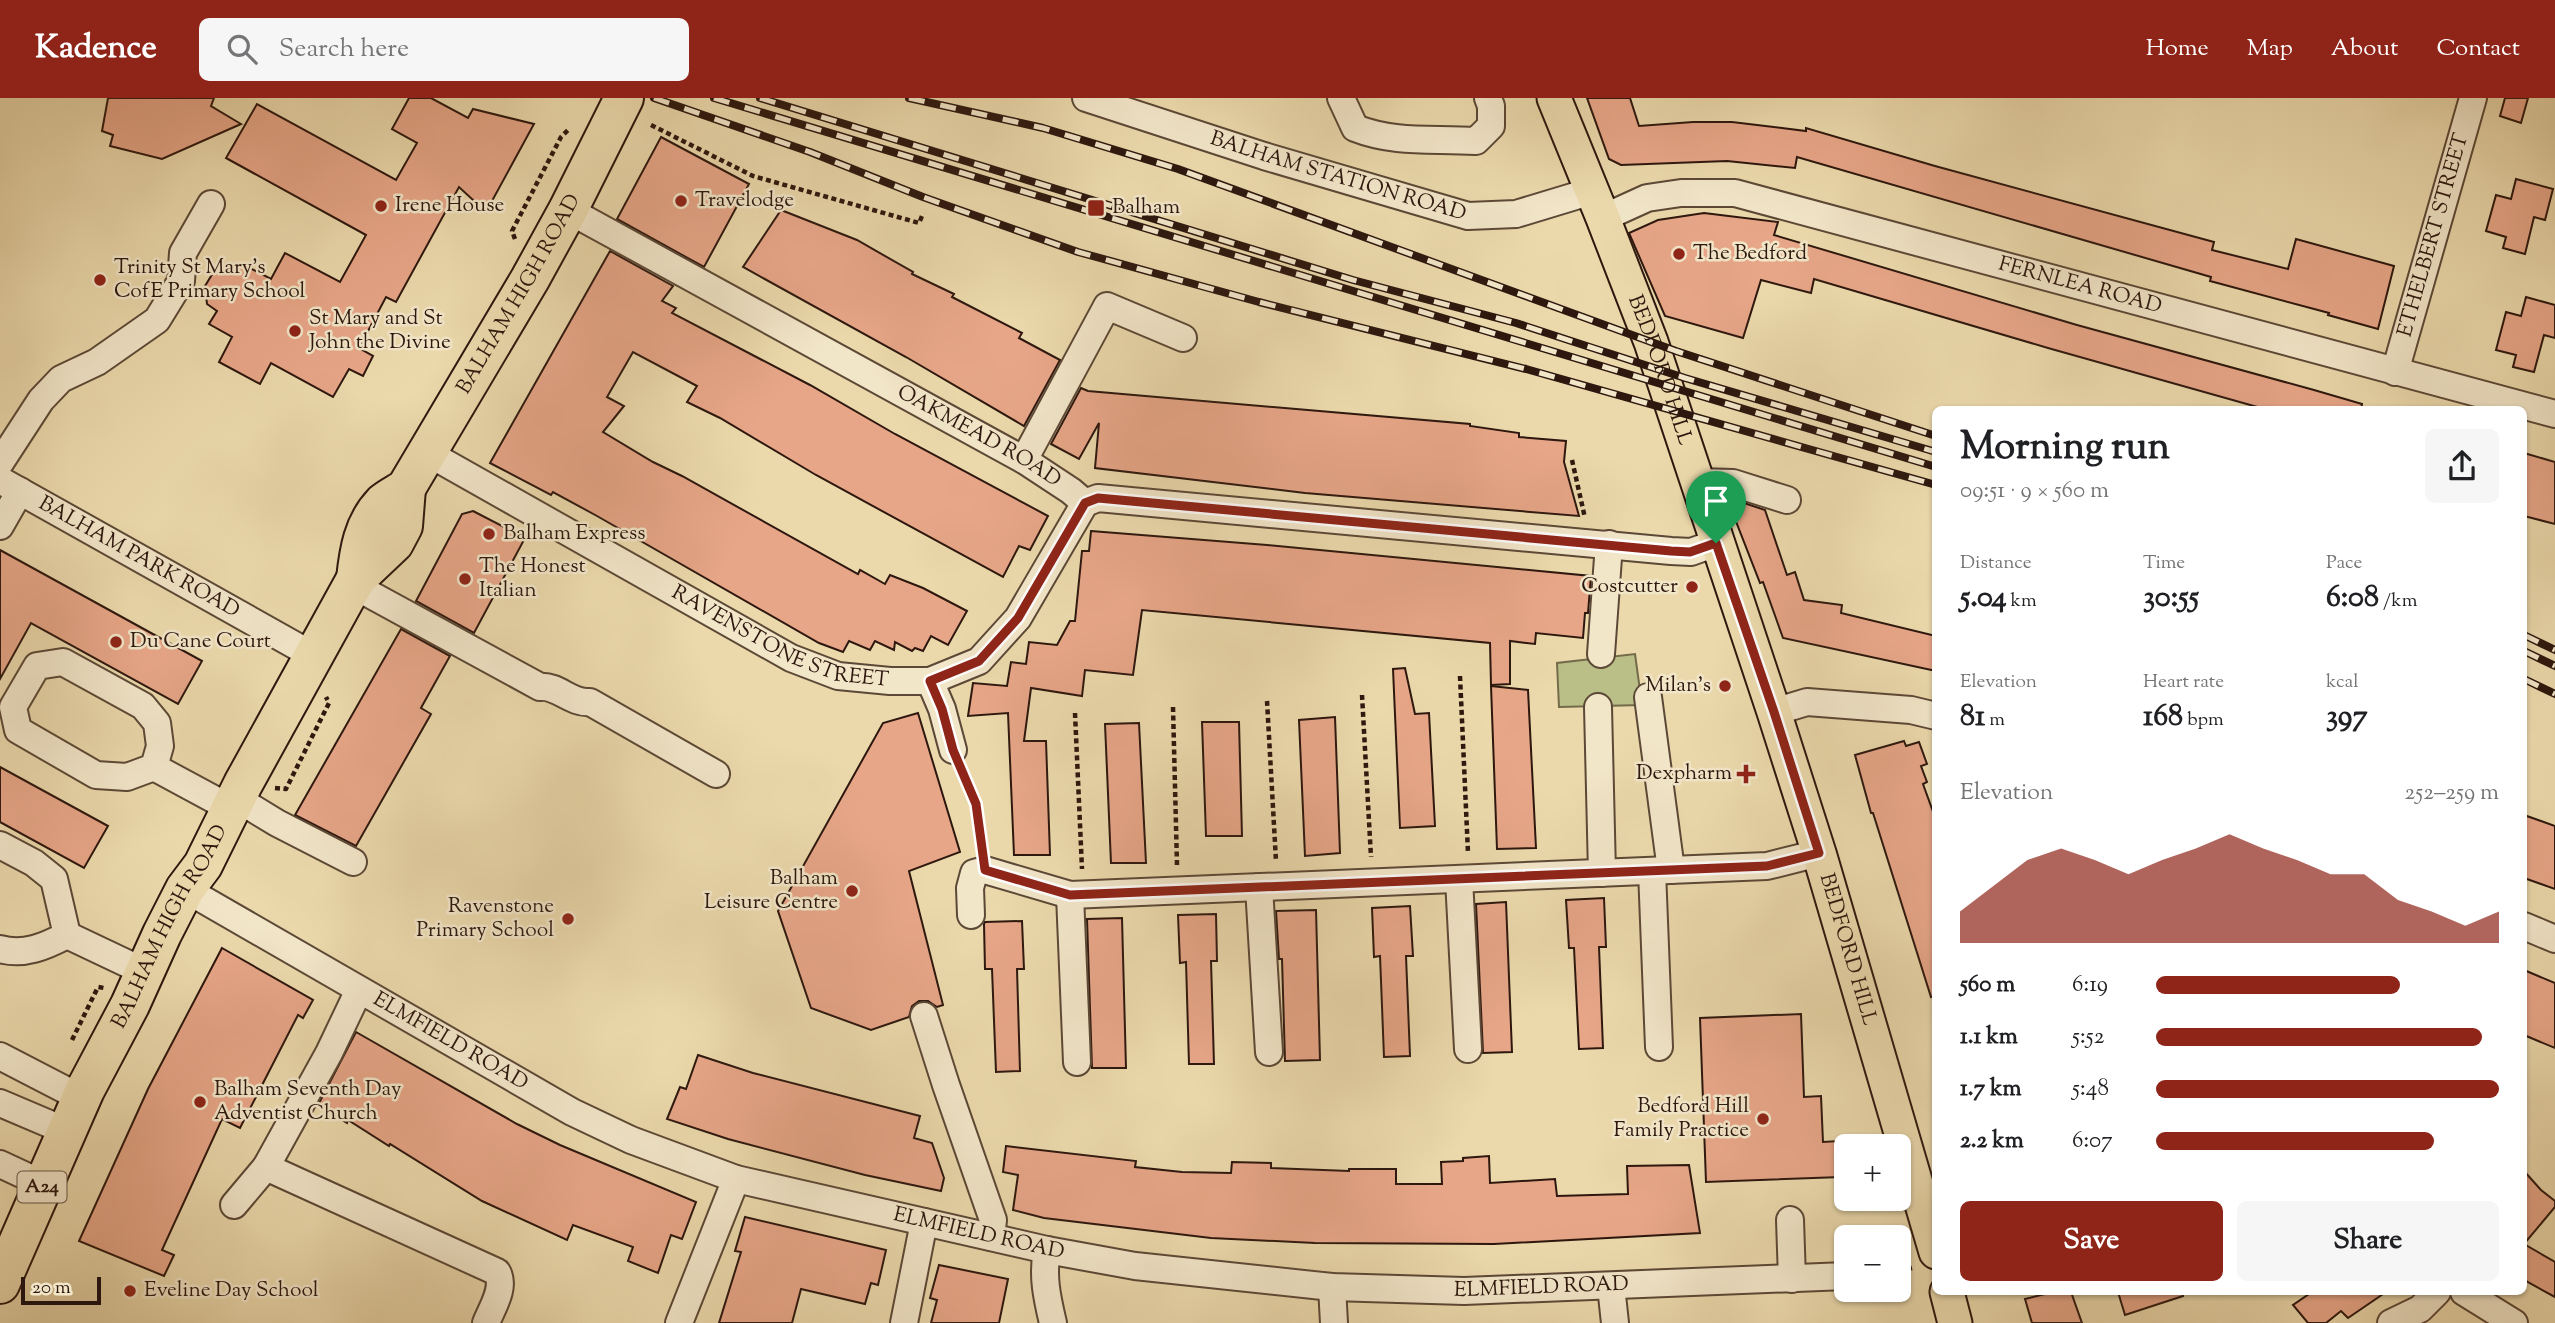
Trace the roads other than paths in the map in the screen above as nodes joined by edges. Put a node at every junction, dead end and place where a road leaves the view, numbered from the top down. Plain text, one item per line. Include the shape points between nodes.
1 (624, 98) edge
2 (1086, 98) edge
3 (1340, 98) edge
4 (1488, 98) edge
5 (1554, 98) edge
6 (2473, 98) edge
7 (1119, 103) edge
8 (211, 204) dead end
9 (1598, 204) junction
10 (568, 210) junction
11 (1183, 338) dead end
12 (2395, 372) junction
13 (2525, 406) edge
14 (2527, 407) edge
15 (2555, 414) edge
16 (426, 452) junction
17 (1024, 460) junction
18 (0, 463) edge
19 (1696, 482) junction
20 (10, 485) edge
21 (1787, 500) dead end
22 (1085, 503) junction
23 (0, 526) edge
24 (1716, 543) junction
25 (1609, 544) junction
26 (355, 582) junction
27 (1601, 654) dead end
28 (314, 656) junction
29 (930, 681) junction
30 (1648, 697) dead end
31 (1598, 707) dead end
32 (1774, 712) junction
33 (1932, 715) edge
34 (953, 750) road end
35 (154, 768) junction
36 (716, 774) dead end
37 (233, 803) junction
38 (0, 845) edge
39 (1819, 853) junction
40 (353, 862) dead end
41 (1661, 871) junction
42 (1602, 873) junction
43 (1464, 879) junction
44 (1269, 887) junction
45 (185, 889) junction
46 (1077, 894) junction
47 (971, 915) dead end
48 (2527, 927) edge
49 (67, 934) junction
50 (2555, 939) edge
51 (0, 949) edge
52 (145, 972) junction
53 (359, 990) junction
54 (924, 1016) dead end
55 (1659, 1047) dead end
56 (1468, 1049) dead end
57 (1269, 1052) dead end
58 (0, 1056) edge
59 (1077, 1062) dead end
60 (0, 1103) edge
61 (74, 1115) junction
62 (0, 1164) edge
63 (266, 1167) junction
64 (736, 1179) junction
65 (43, 1184) junction
66 (234, 1205) dead end
67 (1790, 1220) dead end
68 (924, 1223) junction
69 (991, 1237) junction
70 (1932, 1238) edge
71 (1047, 1250) junction
72 (1834, 1277) edge
73 (1792, 1279) junction
74 (0, 1284) edge
75 (1611, 1286) junction
76 (1332, 1287) junction
77 (1948, 1295) edge
78 (2434, 1295) edge
79 (2468, 1295) edge
80 (486, 1323) edge
81 (679, 1323) edge
82 (904, 1323) edge
83 (1053, 1323) edge
84 (1334, 1323) edge
85 (1615, 1323) edge
86 (1955, 1323) edge
87 (2391, 1323) edge
88 (2514, 1323) edge

1 - 10 highway, BALHAM HIGH ROAD / A24
2 - 7 street, BALHAM STATION ROAD
3 - 4 street via 1355,128 1406,141 1476,141 1491,126
5 - 9 main road, BEDFORD HILL
6 - 12 street, ETHELBERT STREET
7 - 9 street, BALHAM STATION ROAD via 1264,156 1468,216
8 - 18 street via 183,253 181,281 157,320 97,362 61,379 41,400
9 - 12 street, FERNLEA ROAD via 1681,193 1735,193
9 - 19 main road, BEDFORD HILL
10 - 16 highway, BALHAM HIGH ROAD / A24
10 - 17 street, OAKMEAD ROAD
11 - 17 street via 1107,306
12 - 13 street, FERNLEA ROAD
14 - 15 street, FERNLEA ROAD
16 - 26 highway, BALHAM HIGH ROAD / A24 via 406,488 386,500 369,521
16 - 29 street, RAVENSTONE STREET via 791,658 838,676
17 - 22 street, OAKMEAD ROAD
19 - 21 street via 1732,483
19 - 24 main road, BEDFORD HILL
20 - 23 street
20 - 28 street, BALHAM PARK ROAD
22 - 25 street via 1098,498
22 - 29 street, RAVENSTONE STREET via 1018,618 979,661
24 - 25 street via 1690,552
24 - 32 main road, BEDFORD HILL
25 - 27 street
26 - 28 highway, BALHAM HIGH ROAD / A24
26 - 36 street via 540,687 547,686 580,703 590,702
28 - 37 highway, BALHAM HIGH ROAD / A24
29 - 34 street
30 - 41 street
31 - 42 street
32 - 33 street via 1807,702
32 - 39 main road, BEDFORD HILL
35 - 35 street via 127,777 96,775 18,730 13,707 37,666 63,662 143,706 157,723 160,746
35 - 37 street
37 - 40 street
37 - 45 highway, BALHAM HIGH ROAD / A24 via 203,865
38 - 49 street via 54,879
39 - 41 street via 1767,866
39 - 70 main road, BEDFORD HILL
41 - 42 street
41 - 55 street
42 - 43 street
43 - 44 street
43 - 56 street
44 - 46 street
44 - 57 street
45 - 52 highway, BALHAM HIGH ROAD / A24
45 - 53 street, ELMFIELD ROAD
46 - 47 street via 985,870 974,873
46 - 59 street
48 - 50 street
49 - 51 street via 47,945 14,953
49 - 52 street
52 - 61 highway, BALHAM HIGH ROAD / A24
53 - 63 street
53 - 64 street, ELMFIELD ROAD via 572,1112 631,1140
54 - 69 street via 993,1220
58 - 61 street
60 - 61 street
61 - 65 highway, BALHAM HIGH ROAD / A24
62 - 65 street
63 - 66 street
63 - 80 street via 497,1272 499,1291
64 - 68 street, ELMFIELD ROAD
64 - 81 street
65 - 74 highway, BALHAM HIGH ROAD / A24
67 - 73 street
68 - 69 street, ELMFIELD ROAD
68 - 82 street
69 - 71 street, ELMFIELD ROAD
71 - 76 street, ELMFIELD ROAD via 1135,1266
71 - 83 street via 1045,1286
72 - 73 street, ELMFIELD ROAD
73 - 75 street, ELMFIELD ROAD
75 - 76 street, ELMFIELD ROAD via 1464,1292
75 - 85 street
76 - 84 street
77 - 86 main road
78 - 87 street via 2420,1309
79 - 88 street

